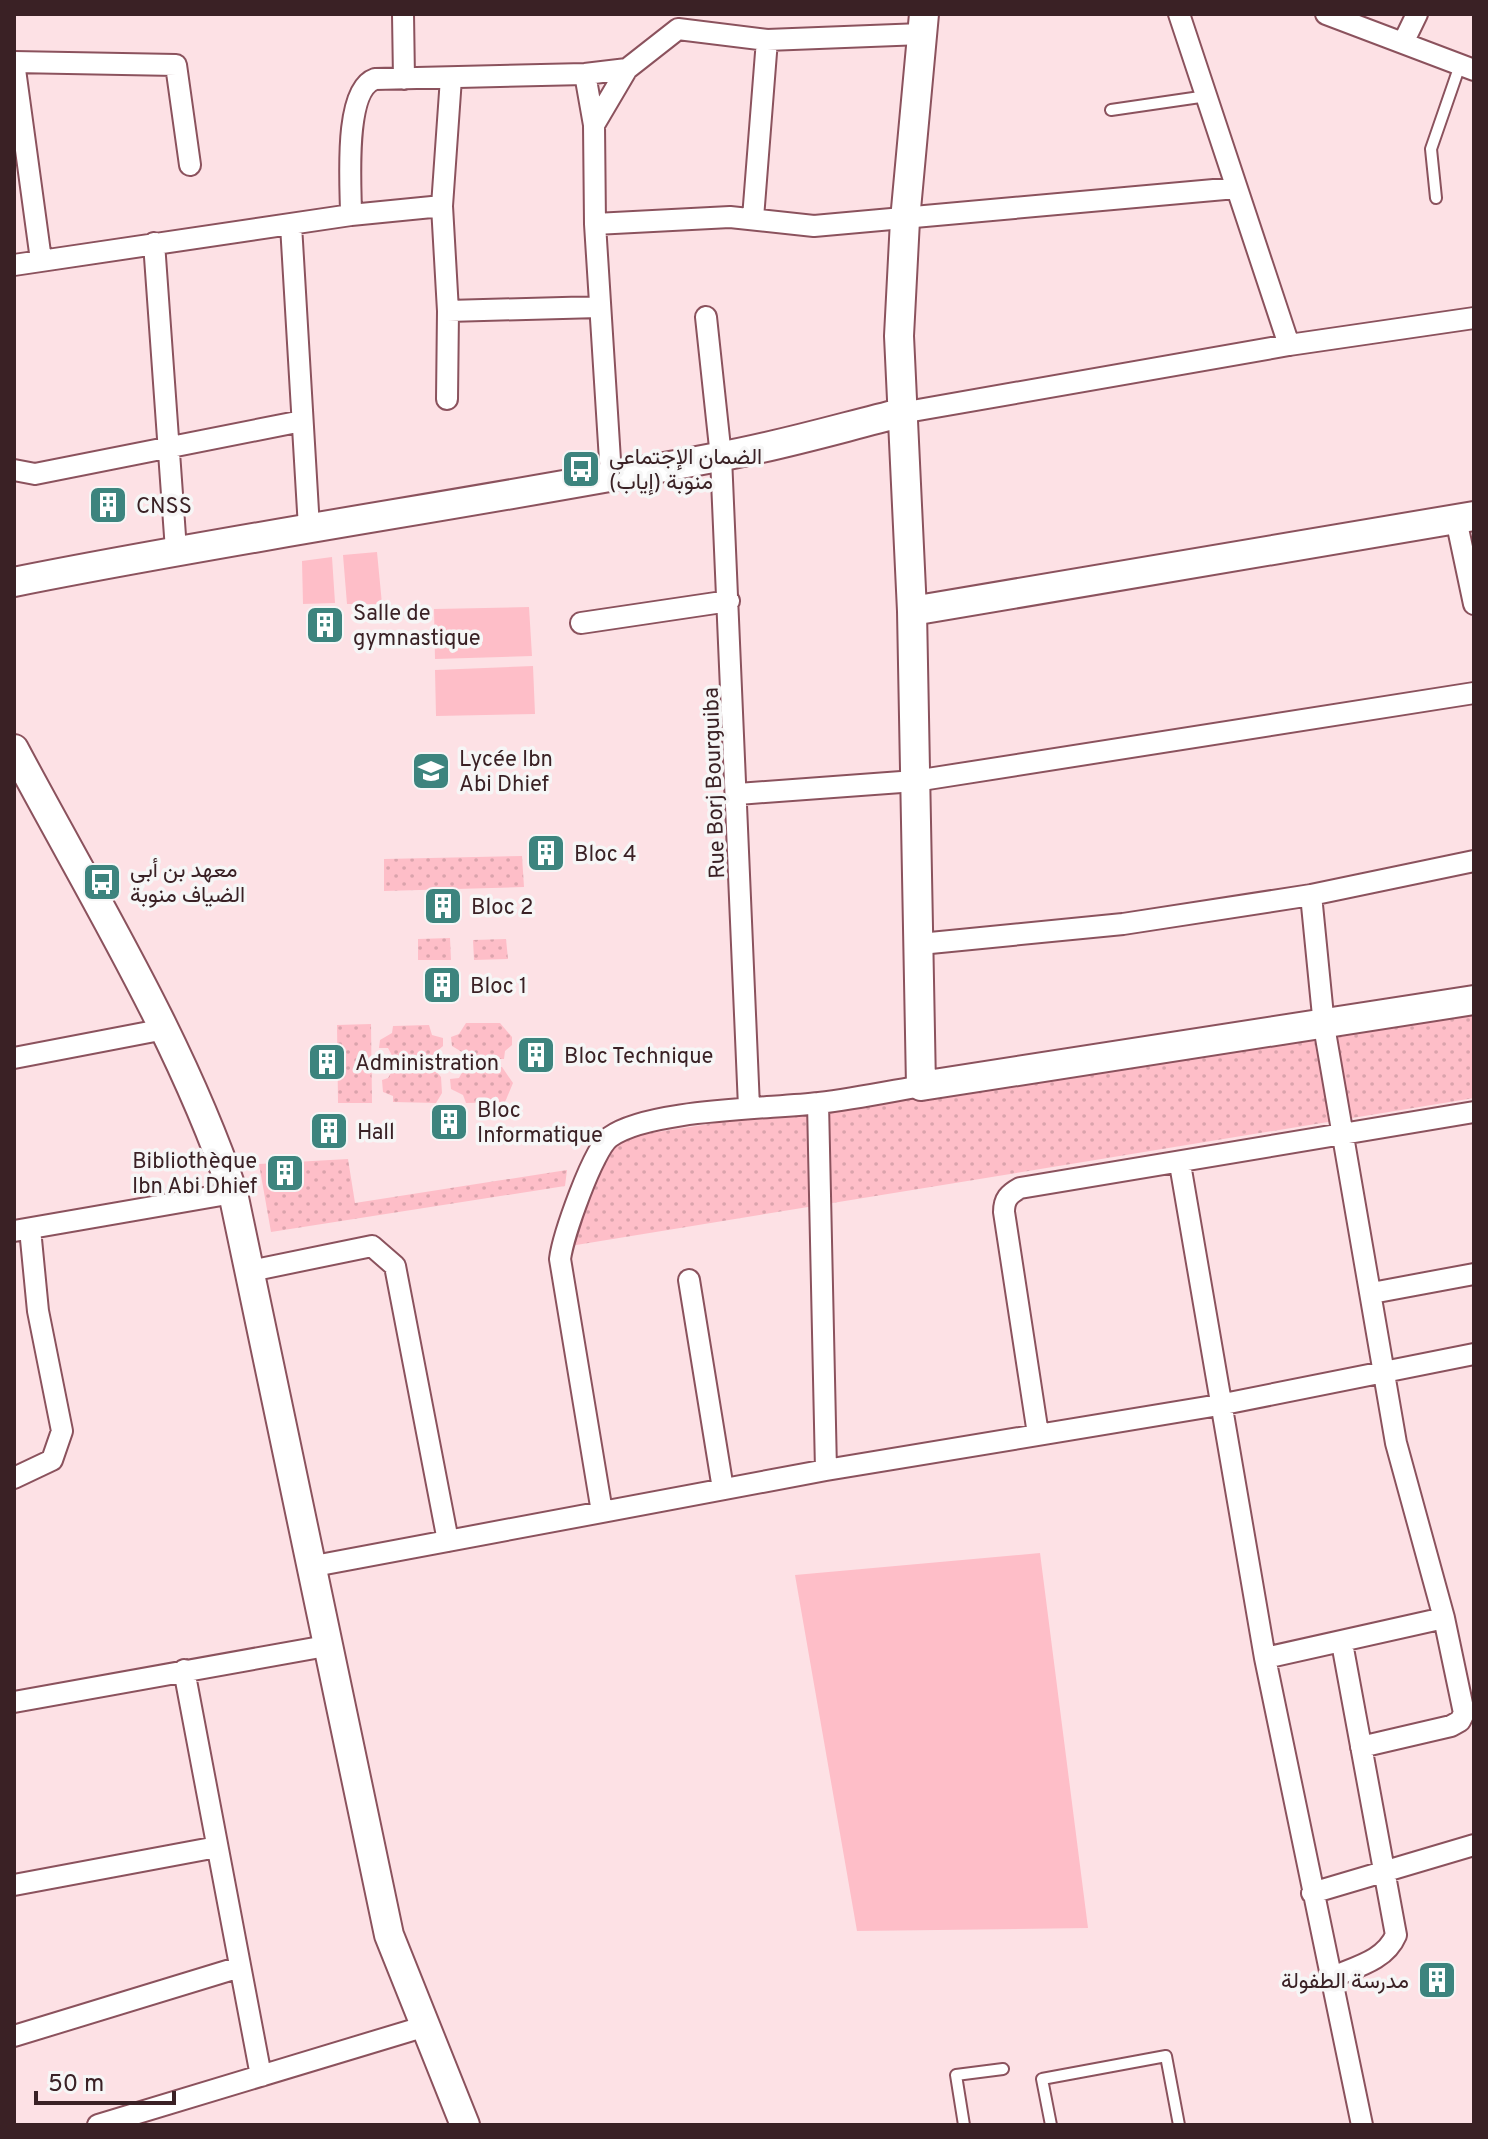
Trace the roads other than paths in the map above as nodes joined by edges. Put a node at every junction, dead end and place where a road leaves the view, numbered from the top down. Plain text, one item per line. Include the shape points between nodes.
1 (403, 14) edge
2 (1179, 14) edge
3 (1326, 14) edge
4 (1417, 14) edge
5 (678, 22) edge
6 (923, 24) edge
7 (767, 40) junction
8 (1403, 43) junction
9 (1467, 68) edge
10 (627, 69) junction
11 (585, 74) junction
12 (451, 78) junction
13 (404, 79) junction
14 (1207, 96) junction
15 (1111, 110) dead end
16 (594, 125) junction
17 (190, 165) dead end
18 (1236, 188) junction
19 (1436, 198) dead end
20 (442, 206) junction
21 (351, 215) junction
22 (753, 218) junction
23 (905, 220) junction
24 (595, 224) junction
25 (291, 225) junction
26 (154, 243) junction
27 (41, 260) junction
28 (14, 265) edge
29 (599, 307) junction
30 (448, 311) junction
31 (706, 317) dead end
32 (1474, 318) edge
33 (1289, 345) junction
34 (447, 399) dead end
35 (901, 413) junction
36 (302, 421) junction
37 (166, 447) junction
38 (721, 457) junction
39 (14, 470) edge
40 (611, 476) junction
41 (1465, 517) edge
42 (309, 528) junction
43 (176, 550) junction
44 (14, 582) edge
45 (729, 601) junction
46 (1474, 604) edge
47 (912, 611) junction
48 (581, 623) dead end
49 (1474, 693) edge
50 (14, 749) edge
51 (915, 781) junction
52 (738, 794) junction
53 (1474, 861) edge
54 (1311, 895) junction
55 (920, 944) junction
56 (1474, 1000) edge
57 (1324, 1026) junction
58 (165, 1029) junction
59 (14, 1058) edge
60 (921, 1086) junction
61 (818, 1103) junction
62 (749, 1107) junction
63 (1474, 1112) edge
64 (1342, 1133) junction
65 (1180, 1164) junction
66 (233, 1193) junction
67 (22, 1230) edge
68 (250, 1271) junction
69 (1474, 1274) edge
70 (689, 1280) dead end
71 (1372, 1293) junction
72 (1474, 1354) edge
73 (1385, 1371) junction
74 (1219, 1405) junction
75 (1038, 1434) junction
76 (826, 1470) junction
77 (14, 1478) edge
78 (723, 1489) junction
79 (602, 1512) junction
80 (448, 1541) junction
81 (309, 1567) junction
82 (1444, 1618) junction
83 (1342, 1643) junction
84 (326, 1646) junction
85 (1265, 1658) junction
86 (184, 1670) junction
87 (14, 1702) edge
88 (1361, 1747) junction
89 (1474, 1845) edge
90 (217, 1847) junction
91 (1386, 1868) junction
92 (14, 1885) edge
93 (1312, 1893) junction
94 (240, 1967) junction
95 (1330, 1978) junction
96 (426, 2026) junction
97 (14, 2036) edge
98 (1003, 2069) dead end
99 (261, 2076) junction
100 (98, 2125) edge
101 (465, 2125) edge
102 (964, 2125) edge
103 (1051, 2125) edge
104 (1179, 2125) edge
105 (1362, 2125) edge

1 - 13 street
2 - 14 street
3 - 8 street
4 - 8 street
5 - 7 street
5 - 10 street
6 - 7 street
6 - 23 street
7 - 22 street
8 - 9 street
9 - 19 lane via 1431,149
10 - 11 street
10 - 16 street
11 - 12 street
11 - 16 street
12 - 13 street
12 - 20 street
13 - 21 street via 375,79 361,90 352,124
14 - 15 lane
14 - 18 street
16 - 24 street
17 - 27 street via 176,65 14,62
18 - 23 street
18 - 33 street
20 - 21 street
20 - 30 street
21 - 25 street
22 - 23 street via 814,226
22 - 24 street
23 - 35 street
24 - 29 street
25 - 26 street
25 - 36 street
26 - 27 street
26 - 37 street
27 - 28 street
29 - 30 street
29 - 40 street
30 - 34 street
31 - 38 street, Rue Borj Bourguiba
32 - 33 street
33 - 35 street
35 - 38 street
35 - 47 street
36 - 37 street
36 - 42 street
37 - 39 street via 35,474
37 - 43 street
38 - 40 street
38 - 45 street, Rue Borj Bourguiba
40 - 42 street
41 - 46 street
41 - 47 street
42 - 43 street
43 - 44 street
45 - 48 street
45 - 52 street, Rue Borj Bourguiba
47 - 51 street
49 - 51 street
50 - 58 street
51 - 52 street
51 - 55 street
52 - 62 street, Rue Borj Bourguiba
53 - 54 street
54 - 55 street via 1123,924
54 - 57 street
55 - 60 street
56 - 57 street
57 - 60 street
57 - 64 street
58 - 59 street
58 - 66 street
60 - 61 street
61 - 62 street
61 - 76 street
62 - 79 street via 630,1126 607,1139 564,1233 562,1282
63 - 64 street
64 - 65 street
64 - 71 street
65 - 74 street
65 - 75 street via 1020,1188 1007,1198 1004,1212
66 - 67 street
66 - 68 street
67 - 77 street via 62,1431 52,1460
68 - 80 street via 372,1246 395,1266
68 - 81 street
69 - 71 street
70 - 78 street
71 - 73 street
72 - 73 street
73 - 74 street
73 - 82 street via 1396,1443
74 - 75 street
74 - 85 street
75 - 76 street
76 - 78 street
78 - 79 street
79 - 80 street
80 - 81 street
81 - 84 street
82 - 83 street
82 - 88 street via 1462,1702 1460,1721
83 - 85 street
83 - 88 street
84 - 86 street
84 - 96 street via 389,1935
85 - 93 street
86 - 87 street
86 - 90 street
88 - 91 street
89 - 91 street
90 - 92 street
90 - 94 street
91 - 93 street
91 - 95 street via 1396,1935 1390,1950
93 - 95 street
94 - 97 street
94 - 99 street
95 - 105 street
96 - 99 street
96 - 101 street
98 - 102 lane via 956,2075
99 - 100 street
103 - 104 lane via 1042,2079 1166,2056

